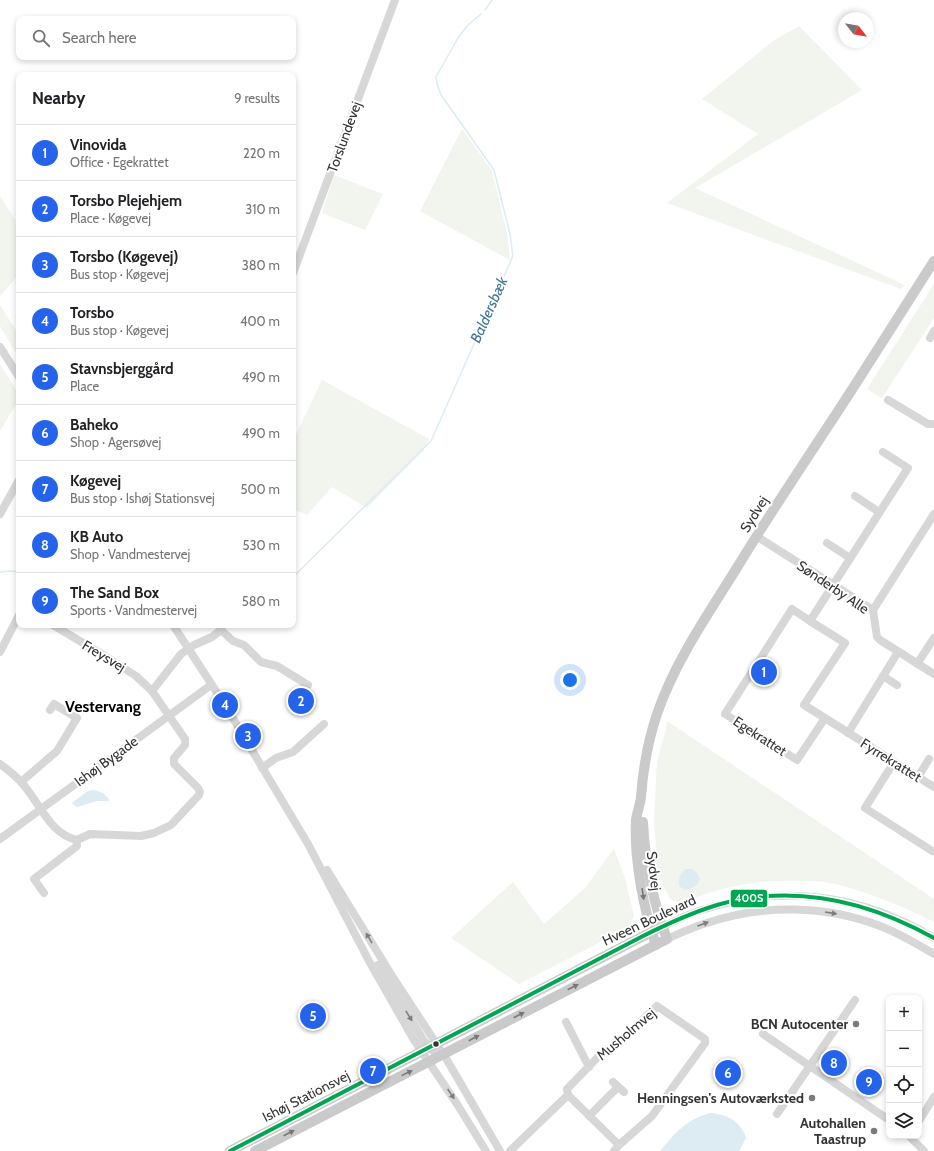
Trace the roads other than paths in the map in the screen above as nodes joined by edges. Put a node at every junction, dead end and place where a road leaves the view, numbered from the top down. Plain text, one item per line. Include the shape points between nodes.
1 (395, 0) edge
2 (934, 261) edge
3 (296, 265) edge
4 (0, 347) edge
5 (16, 372) edge
6 (888, 400) dead end
7 (934, 424) edge
8 (883, 452) dead end
9 (16, 485) edge
10 (855, 496) dead end
11 (879, 512) junction
12 (0, 514) edge
13 (934, 514) edge
14 (756, 536) junction
15 (827, 543) dead end
16 (850, 558) junction
17 (832, 585) junction
18 (872, 610) junction
19 (16, 621) edge
20 (810, 621) junction
21 (58, 628) edge
22 (175, 628) edge
23 (934, 638) edge
24 (188, 649) junction
25 (0, 652) edge
26 (898, 652) junction
27 (917, 664) junction
28 (934, 674) edge
29 (883, 676) junction
30 (211, 685) junction
31 (308, 685) dead end
32 (897, 685) dead end
33 (152, 691) junction
34 (50, 710) dead end
35 (168, 715) junction
36 (825, 718) junction
37 (324, 724) dead end
38 (848, 733) junction
39 (929, 758) dead end
40 (894, 762) junction
41 (0, 764) edge
42 (262, 768) junction
43 (918, 777) junction
44 (21, 782) junction
45 (934, 787) edge
46 (640, 800) junction
47 (41, 809) junction
48 (0, 839) edge
49 (77, 840) junction
50 (308, 844) junction
51 (932, 851) dead end
52 (44, 892) dead end
53 (662, 926) junction
54 (651, 932) junction
55 (934, 938) edge
56 (667, 939) junction
57 (656, 945) junction
58 (934, 954) edge
59 (855, 1000) dead end
60 (566, 1022) dead end
61 (763, 1034) dead end
62 (430, 1048) junction
63 (436, 1058) junction
64 (809, 1066) junction
65 (589, 1067) junction
66 (618, 1087) dead end
67 (568, 1095) junction
68 (934, 1097) edge
69 (777, 1114) dead end
70 (589, 1116) junction
71 (922, 1116) edge
72 (886, 1118) edge
73 (912, 1139) edge
74 (616, 1148) edge
75 (230, 1151) edge
76 (255, 1151) edge
77 (486, 1151) edge
78 (500, 1151) edge
79 (510, 1151) edge
80 (924, 1151) edge

1 - 3 street, Torslundevej
2 - 14 main road, Sydvej
4 - 5 street
6 - 7 street via 928,424
8 - 11 street via 908,468
9 - 12 street
10 - 11 street
11 - 16 street
13 - 18 street
14 - 17 street, Sønderby Alle
14 - 46 main road, Sydvej via 670,682 648,746
15 - 16 street
16 - 17 street
17 - 18 street, Sønderby Alle
17 - 20 street
18 - 26 street, Sønderby Alle via 877,637
19 - 25 street
20 - 36 street, Egekrattet via 844,643 804,705
20 - 36 street, Egekrattet via 792,609 725,714 798,760
21 - 33 street, Freysvej via 130,671
22 - 24 street
23 - 27 street
24 - 30 street
24 - 31 street via 221,630 233,641 244,645 261,662 277,666
24 - 33 street via 177,658
26 - 27 street, Sønderby Alle
26 - 29 street, Fyrrekrattet
27 - 28 street, Sønderby Alle
29 - 32 street
29 - 38 street, Fyrrekrattet
30 - 35 street, Ishøj Bygade
30 - 42 street
33 - 35 street, Freysvej
34 - 44 street via 54,704 77,718 58,751
35 - 47 street, Ishøj Bygade
35 - 49 street, Freysvej via 186,742 173,761 198,788 199,795 171,825 154,833 141,836 90,834
36 - 38 street, Fyrrekrattet
37 - 42 street via 293,752 276,758
38 - 40 street, Fyrrekrattet
39 - 43 street
40 - 43 street, Fyrrekrattet
40 - 51 street via 865,808
41 - 44 street
42 - 50 street
43 - 45 street, Fyrrekrattet
44 - 47 street
46 - 53 main road, Sydvej via 648,868
46 -> 54 main road, Sydvej via 636,819 637,855
47 - 48 street, Ishøj Bygade
47 - 49 street via 54,827 71,839
49 - 52 street via 76,846 34,879
62 -> 50 street via 394,979
50 -> 62 street via 357,937
53 - 54 main road, Hveen Boulevard
53 - 55 street, Hveen Boulevard via 725,903 758,897 804,896 835,899 871,908
53 - 56 main road, Sydvej
54 - 57 main road, Sydvej
54 - 62 main road, Hveen Boulevard
56 - 57 main road, Hveen Boulevard
56 -> 58 street, Hveen Boulevard via 707,922 728,917 761,911 804,910 847,916 879,926
63 -> 57 main road, Hveen Boulevard
59 - 64 street
60 - 65 street, Musholmvej
61 - 64 street
62 - 63 street
62 - 63 street via 427,1052
62 - 75 main road, Ishøj Stationsvej
76 -> 63 main road, Ishøj Stationsvej
63 -> 77 street via 457,1104
63 - 78 street
64 - 69 street
64 - 72 street
65 - 67 street, Musholmvej via 567,1089
65 - 74 street, Musholmvej via 657,1006 705,1039 705,1043 652,1116
66 - 70 street
67 - 70 street
67 - 79 street
68 - 71 street
70 - 74 street
73 - 80 street

